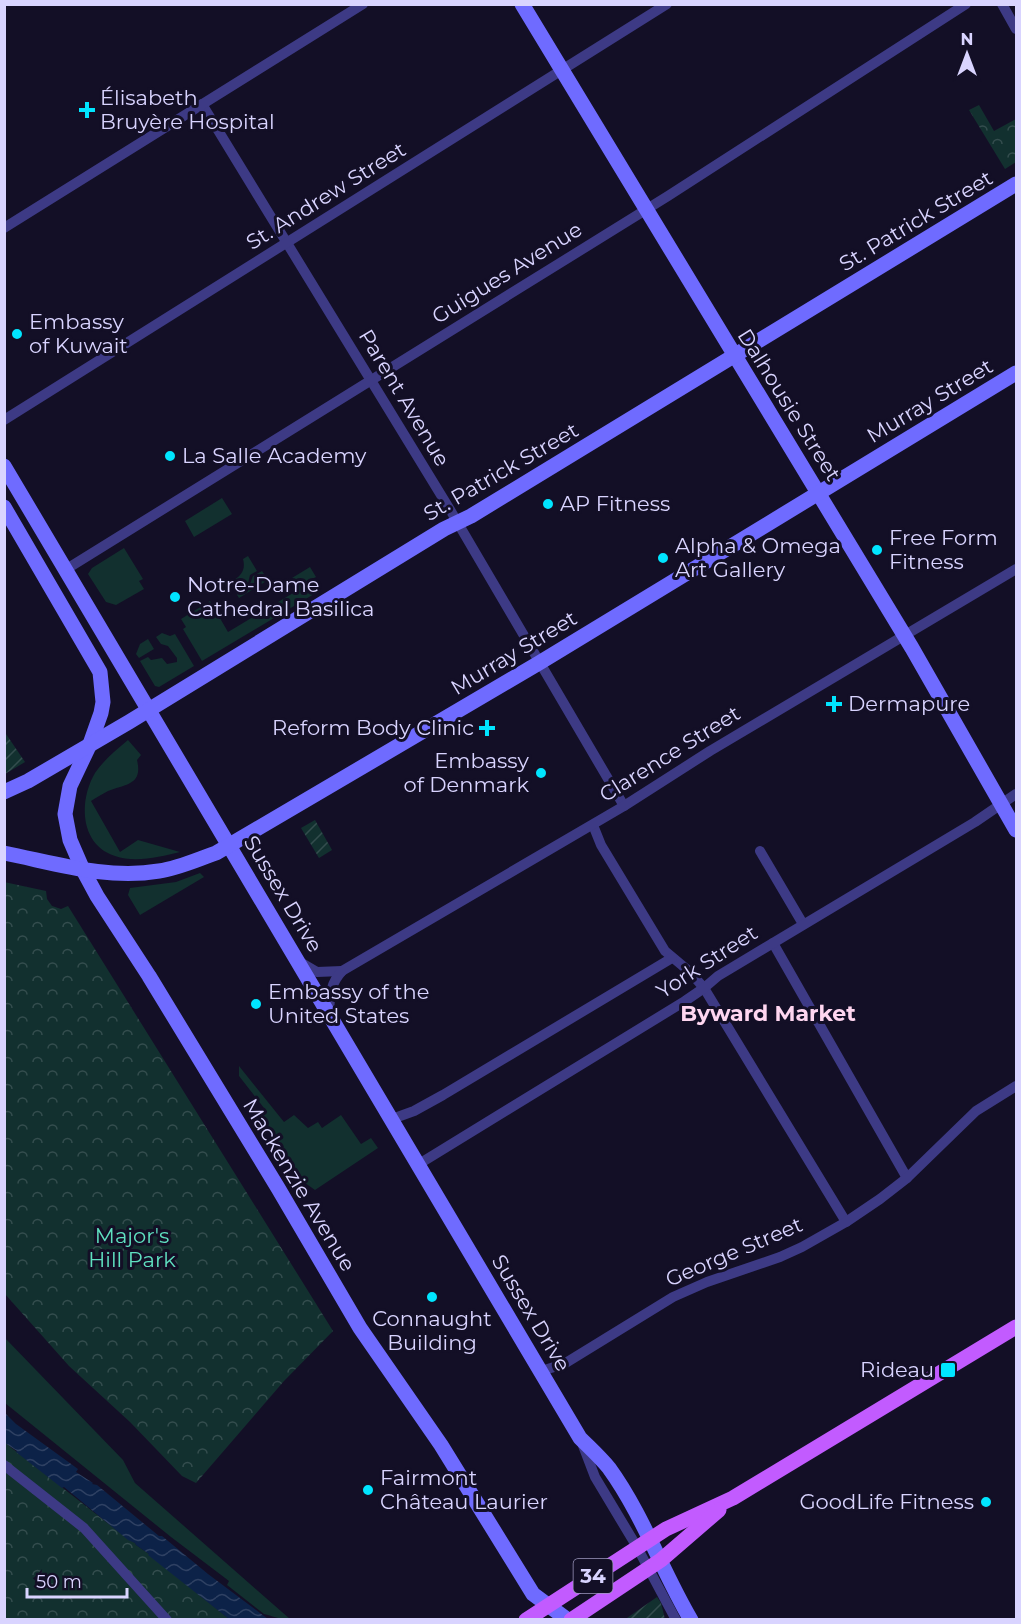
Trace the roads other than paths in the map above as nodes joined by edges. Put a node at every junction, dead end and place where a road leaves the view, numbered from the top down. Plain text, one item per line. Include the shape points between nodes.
1 (363, 4) edge
2 (522, 4) edge
3 (668, 4) edge
4 (966, 4) edge
5 (1002, 4) edge
6 (1017, 29) edge
7 (563, 71) junction
8 (202, 104) junction
9 (1017, 184) edge
10 (647, 209) junction
11 (4, 228) edge
12 (288, 243) junction
13 (734, 356) junction
14 (1017, 373) edge
15 (370, 381) junction
16 (4, 420) edge
17 (4, 466) edge
18 (819, 494) junction
19 (4, 507) edge
20 (457, 523) junction
21 (1017, 569) edge
22 (64, 570) junction
23 (904, 635) junction
24 (539, 663) junction
25 (148, 710) junction
26 (90, 744) junction
27 (4, 792) edge
28 (1017, 794) edge
29 (1001, 804) junction
30 (624, 806) junction
31 (593, 825) junction
32 (1017, 830) edge
33 (230, 846) junction
34 (759, 851) dead end
35 (4, 853) edge
36 (83, 870) junction
37 (803, 924) junction
38 (773, 943) junction
39 (672, 958) junction
40 (298, 961) junction
41 (342, 971) junction
42 (704, 988) junction
43 (329, 1013) junction
44 (1017, 1086) edge
45 (392, 1119) junction
46 (419, 1164) junction
47 (907, 1178) junction
48 (846, 1222) junction
49 (1017, 1327) edge
50 (541, 1371) junction
51 (4, 1465) edge
52 (733, 1498) junction
53 (644, 1542) junction
54 (655, 1564) junction
55 (548, 1605) junction
56 (167, 1620) edge
57 (526, 1620) edge
58 (569, 1620) edge
59 (676, 1620) edge
60 (691, 1620) edge

1 - 8 street
2 - 7 main road, Dalhousie Street
3 - 7 street, St. Andrew Street
4 - 10 street, Guigues Avenue
5 - 6 street
7 - 10 main road, Dalhousie Street
7 - 12 street, St. Andrew Street
8 - 11 street
8 - 12 street, Parent Avenue
9 - 13 main road, St. Patrick Street
10 - 13 main road, Dalhousie Street
10 - 15 street, Guigues Avenue
12 - 15 street, Parent Avenue
12 - 16 street, St. Andrew Street
13 - 18 main road, Dalhousie Street
13 - 20 main road, St. Patrick Street
14 - 18 main road, Murray Street
15 - 20 street, Parent Avenue
15 - 22 street, Guigues Avenue
17 - 22 main road, Sussex Drive
18 - 23 main road, Dalhousie Street
18 - 24 main road, Murray Street
19 - 26 main road via 100,672 103,702
20 - 24 street, Parent Avenue
20 - 25 main road, St. Patrick Street
21 - 23 street, Clarence Street
22 - 25 main road, Sussex Drive
23 - 29 main road, Dalhousie Street
23 - 30 street, Clarence Street
24 - 30 street, Parent Avenue
24 - 33 main road, Murray Street
25 - 26 main road, St. Patrick Street
25 - 33 main road, Sussex Drive
26 - 27 main road, St. Patrick Street
26 - 36 main road, Mackenzie Avenue via 70,786 64,814
28 - 29 street, York Street
29 - 32 main road, Dalhousie Street
29 - 37 street, York Street
30 - 31 street, Clarence Street
31 - 39 street via 601,845
31 - 41 street, Clarence Street
33 - 36 main road, Murray Street via 191,863 159,871 132,874
33 - 40 main road, Sussex Drive
34 - 37 street
35 - 36 main road, Murray Street
36 - 55 main road, Mackenzie Avenue via 360,1328 441,1445 533,1594
37 - 38 street, York Street
38 - 42 street, York Street
38 - 47 street
39 - 42 street
39 - 45 street, York Street via 443,1095
40 - 41 street via 317,972
40 - 43 main road, Sussex Drive
41 - 43 street via 330,991
42 - 46 street, York Street
42 - 48 street
43 - 45 main road, Sussex Drive
44 - 47 street, George Street via 976,1111
45 - 46 main road, Sussex Drive
46 - 50 main road, Sussex Drive
47 - 48 street, George Street
48 - 50 street, George Street via 780,1257 673,1297 564,1364
49 - 52 main road, 34
50 - 53 main road, Sussex Drive via 580,1438 609,1468
51 - 56 street via 84,1528
52 - 53 main road, 34
52 - 54 main road, 34
53 - 54 main road, Sussex Drive
53 - 55 main road, 34
54 - 58 main road, 34
54 - 59 street
54 - 60 main road, Sussex Drive via 670,1581
55 - 57 main road, 34
55 - 58 main road, Mackenzie Avenue

